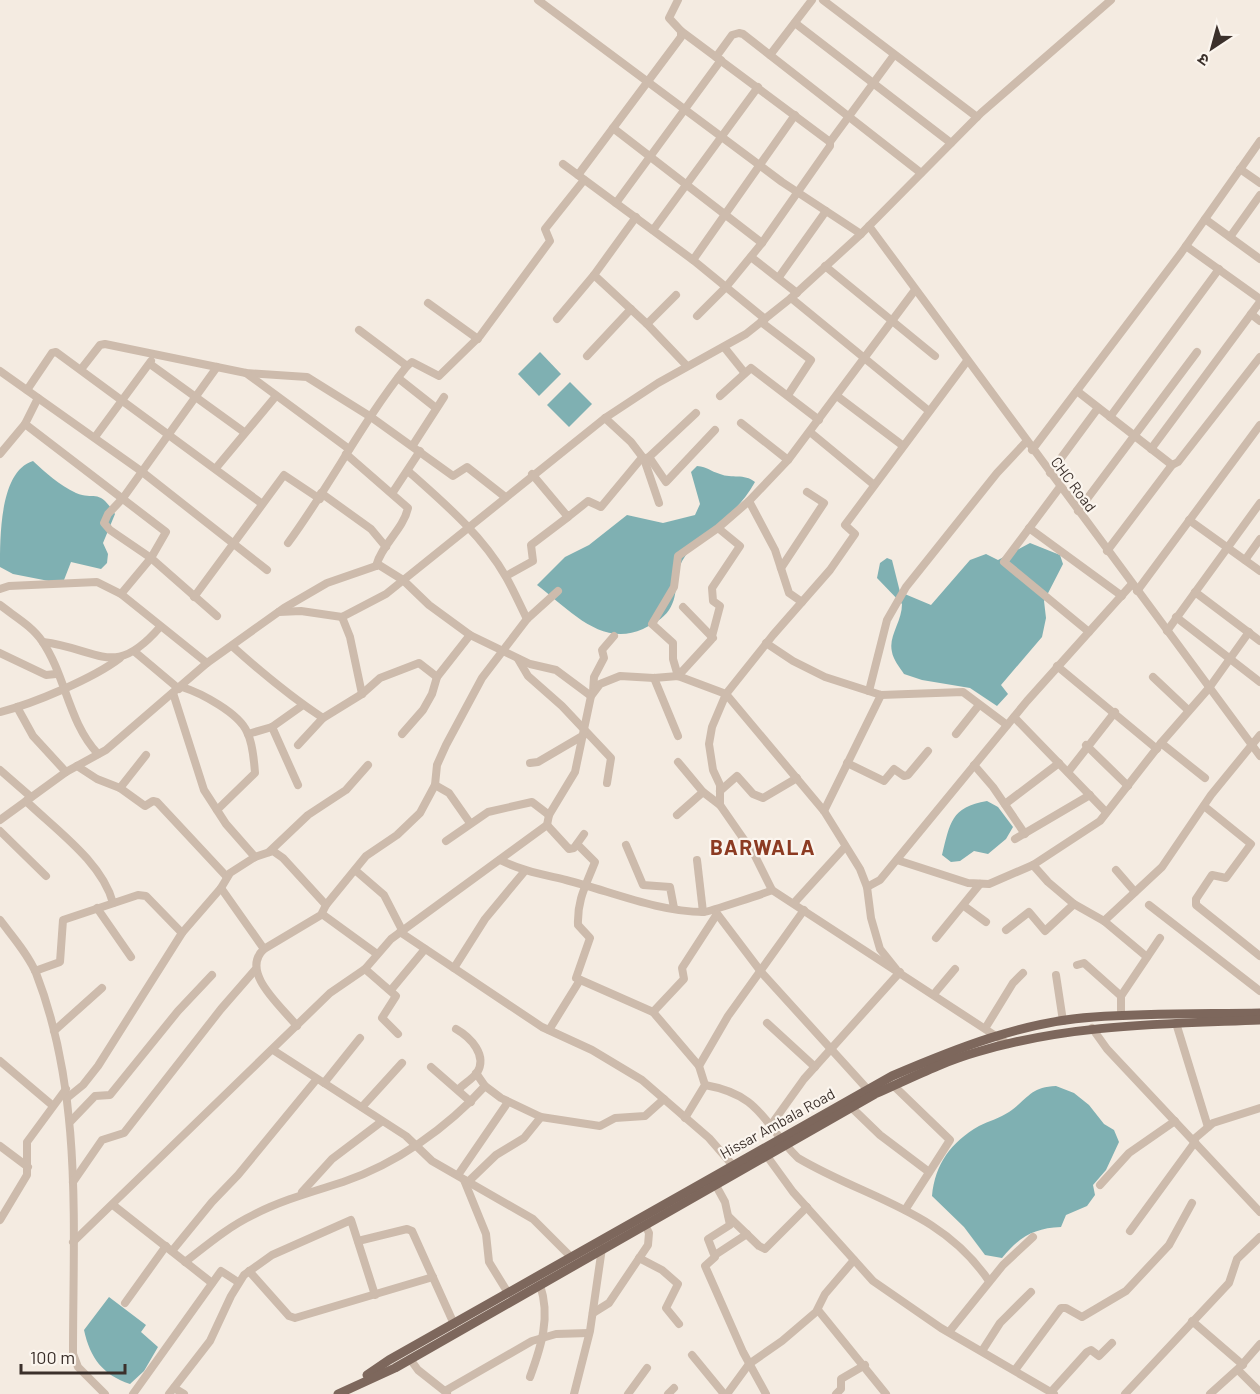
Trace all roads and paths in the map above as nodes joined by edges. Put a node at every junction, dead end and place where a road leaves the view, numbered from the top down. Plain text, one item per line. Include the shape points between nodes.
1 (538, 0) edge
2 (678, 0) edge
3 (812, 0) edge
4 (823, 0) edge
5 (1111, 0) edge
6 (795, 23) junction
7 (681, 31) junction
8 (770, 55) junction
9 (894, 55) junction
10 (718, 58) junction
11 (649, 82) junction
12 (873, 83) junction
13 (758, 87) junction
14 (685, 108) junction
15 (795, 115) junction
16 (848, 115) junction
17 (977, 117) junction
18 (613, 128) junction
19 (722, 138) junction
20 (1260, 141) edge
21 (830, 142) junction
22 (951, 143) junction
23 (650, 156) junction
24 (562, 164) dead end
25 (761, 167) junction
26 (1240, 169) junction
27 (921, 173) junction
28 (581, 177) junction
29 (1260, 183) edge
30 (686, 187) junction
31 (798, 192) junction
32 (1260, 195) edge
33 (616, 203) junction
34 (1257, 206) edge
35 (826, 211) junction
36 (726, 214) junction
37 (636, 217) junction
38 (1205, 219) junction
39 (869, 226) junction
40 (653, 230) junction
41 (861, 234) junction
42 (1230, 237) junction
43 (762, 243) junction
44 (1186, 246) junction
45 (751, 257) junction
46 (1260, 259) edge
47 (693, 260) junction
48 (825, 266) junction
49 (1218, 269) junction
50 (594, 275) junction
51 (779, 278) junction
52 (726, 287) junction
53 (915, 290) junction
54 (676, 295) dead end
55 (794, 296) junction
56 (1260, 301) edge
57 (428, 303) dead end
58 (631, 309) junction
59 (1251, 314) junction
60 (697, 316) dead end
61 (557, 319) dead end
62 (763, 321) junction
63 (892, 321) junction
64 (1260, 321) edge
65 (647, 324) junction
66 (359, 330) dead end
67 (478, 339) junction
68 (724, 347) junction
69 (1197, 352) dead end
70 (157, 353) junction
71 (586, 356) dead end
72 (864, 356) junction
73 (935, 356) dead end
74 (1260, 357) edge
75 (967, 361) junction
76 (150, 364) junction
77 (407, 366) junction
78 (687, 366) junction
79 (218, 367) junction
80 (82, 368) junction
81 (0, 371) edge
82 (744, 372) junction
83 (246, 373) junction
84 (398, 378) junction
85 (27, 390) junction
86 (1077, 391) junction
87 (788, 395) junction
88 (276, 396) junction
89 (720, 396) dead end
90 (837, 396) junction
91 (196, 397) junction
92 (38, 398) junction
93 (444, 398) dead end
94 (123, 399) junction
95 (436, 408) junction
96 (1098, 408) junction
97 (929, 411) junction
98 (696, 413) dead end
99 (371, 417) junction
100 (1110, 417) junction
101 (604, 418) junction
102 (819, 420) junction
103 (741, 423) dead end
104 (25, 424) junction
105 (1260, 425) edge
106 (715, 430) dead end
107 (168, 432) junction
108 (244, 432) junction
109 (810, 432) junction
110 (1134, 436) junction
111 (95, 437) junction
112 (1026, 442) junction
113 (413, 445) junction
114 (902, 445) junction
115 (1151, 449) junction
116 (1032, 450) junction
117 (420, 451) junction
118 (347, 452) junction
119 (0, 454) edge
120 (647, 458) junction
121 (788, 460) junction
122 (1172, 465) junction
123 (216, 468) junction
124 (141, 471) junction
125 (408, 471) junction
126 (1050, 473) junction
127 (532, 474) junction
128 (873, 484) junction
129 (1060, 487) junction
130 (393, 492) junction
131 (807, 492) dead end
132 (321, 496) junction
133 (504, 496) junction
134 (123, 498) junction
135 (749, 501) junction
136 (659, 503) dead end
137 (1260, 503) edge
138 (261, 504) junction
139 (1078, 511) junction
140 (568, 517) junction
141 (1190, 520) junction
142 (469, 528) junction
143 (718, 528) junction
144 (1029, 528) junction
145 (1260, 539) edge
146 (234, 542) junction
147 (288, 543) dead end
148 (386, 547) junction
149 (1228, 547) junction
150 (1107, 551) junction
151 (151, 558) junction
152 (1245, 560) junction
153 (376, 566) junction
154 (781, 568) junction
155 (267, 570) dead end
156 (1260, 571) edge
157 (506, 576) junction
158 (403, 580) junction
159 (1135, 588) junction
160 (0, 589) edge
161 (558, 591) dead end
162 (1195, 592) junction
163 (121, 594) junction
164 (1122, 596) junction
165 (194, 597) junction
166 (802, 602) junction
167 (683, 608) dead end
168 (1, 609) edge
169 (279, 612) junction
170 (217, 616) dead end
171 (342, 617) junction
172 (1176, 617) junction
173 (527, 619) junction
174 (160, 627) junction
175 (1167, 631) junction
176 (1089, 632) junction
177 (1249, 632) junction
178 (470, 635) junction
179 (614, 636) dead end
180 (713, 638) junction
181 (1260, 640) edge
182 (43, 642) junction
183 (766, 643) junction
184 (232, 646) junction
185 (135, 652) junction
186 (503, 652) junction
187 (0, 653) edge
188 (120, 658) junction
189 (517, 658) junction
190 (1230, 659) junction
191 (207, 663) junction
192 (1057, 666) junction
193 (57, 674) junction
194 (678, 676) junction
195 (437, 677) junction
196 (1154, 677) dead end
197 (654, 678) junction
198 (1260, 682) edge
199 (62, 687) junction
200 (1209, 688) junction
201 (178, 690) junction
202 (869, 691) junction
203 (362, 694) junction
204 (592, 694) junction
205 (726, 694) junction
206 (881, 694) junction
207 (303, 705) junction
208 (979, 705) junction
209 (17, 707) junction
210 (1188, 710) junction
211 (0, 712) edge
212 (1114, 712) junction
213 (1014, 717) junction
214 (323, 718) junction
215 (1007, 725) junction
216 (272, 727) junction
217 (585, 733) junction
218 (248, 734) junction
219 (402, 734) dead end
220 (956, 734) dead end
221 (1260, 735) edge
222 (678, 736) dead end
223 (298, 745) dead end
224 (1086, 745) junction
225 (1159, 746) junction
226 (1252, 746) junction
227 (928, 752) dead end
228 (98, 754) junction
229 (146, 755) dead end
230 (1260, 756) edge
231 (678, 762) dead end
232 (530, 763) dead end
233 (847, 763) junction
234 (1059, 763) junction
235 (368, 765) dead end
236 (974, 765) junction
237 (77, 766) junction
238 (1, 771) edge
239 (66, 772) junction
240 (1068, 772) junction
241 (796, 778) junction
242 (1205, 778) dead end
243 (607, 783) dead end
244 (435, 784) junction
245 (298, 785) dead end
246 (1128, 786) junction
247 (120, 788) junction
248 (720, 791) junction
249 (703, 792) junction
250 (1090, 795) junction
251 (29, 799) junction
252 (1005, 804) junction
253 (720, 806) junction
254 (1204, 806) junction
255 (217, 810) junction
256 (824, 811) junction
257 (1106, 812) junction
258 (549, 815) junction
259 (677, 815) dead end
260 (0, 820) edge
261 (470, 823) junction
262 (547, 825) junction
263 (0, 831) edge
264 (584, 834) dead end
265 (1025, 834) junction
266 (1015, 839) dead end
267 (446, 841) dead end
268 (577, 844) junction
269 (626, 845) dead end
270 (845, 847) junction
271 (269, 852) junction
272 (255, 857) junction
273 (500, 860) junction
274 (897, 860) junction
275 (697, 861) dead end
276 (1033, 865) junction
277 (355, 870) junction
278 (1116, 870) dead end
279 (524, 872) junction
280 (46, 876) dead end
281 (227, 877) junction
282 (980, 884) junction
283 (583, 885) junction
284 (867, 887) junction
285 (221, 888) junction
286 (772, 890) junction
287 (1135, 892) junction
288 (113, 903) junction
289 (794, 903) junction
290 (1074, 904) junction
291 (326, 905) junction
292 (1149, 905) dead end
293 (964, 906) junction
294 (97, 908) junction
295 (674, 908) junction
296 (804, 910) junction
297 (703, 912) junction
298 (716, 913) junction
299 (322, 914) junction
300 (0, 920) edge
301 (1104, 921) junction
302 (986, 922) dead end
303 (3, 930) edge
304 (1006, 930) dead end
305 (401, 931) junction
306 (182, 933) junction
307 (936, 938) dead end
308 (1160, 938) dead end
309 (264, 949) junction
310 (425, 949) junction
311 (378, 954) junction
312 (1260, 956) edge
313 (131, 957) dead end
314 (1147, 957) junction
315 (1077, 965) dead end
316 (454, 968) junction
317 (365, 969) junction
318 (955, 969) dead end
319 (255, 970) junction
320 (898, 970) junction
321 (35, 971) junction
322 (760, 971) junction
323 (1023, 973) dead end
324 (212, 975) dead end
325 (1056, 975) dead end
326 (580, 980) junction
327 (102, 988) dead end
328 (391, 990) junction
329 (1260, 991) edge
330 (934, 994) junction
331 (1121, 996) junction
332 (653, 1012) junction
333 (1259, 1013) edge
334 (1121, 1016) junction
335 (1063, 1021) junction
336 (767, 1023) dead end
337 (1176, 1023) junction
338 (297, 1026) junction
339 (986, 1027) junction
340 (1092, 1028) junction
341 (456, 1029) dead end
342 (549, 1030) junction
343 (54, 1031) junction
344 (398, 1034) dead end
345 (1001, 1037) junction
346 (360, 1038) dead end
347 (1008, 1044) junction
348 (832, 1049) junction
349 (273, 1050) junction
350 (0, 1061) edge
351 (402, 1063) dead end
352 (699, 1066) junction
353 (431, 1067) dead end
354 (815, 1067) junction
355 (476, 1073) junction
356 (320, 1082) junction
357 (705, 1085) junction
358 (485, 1086) junction
359 (894, 1086) junction
360 (459, 1089) junction
361 (870, 1092) junction
362 (67, 1094) junction
363 (664, 1099) junction
364 (471, 1102) junction
365 (508, 1102) junction
366 (52, 1105) junction
367 (362, 1107) junction
368 (851, 1107) junction
369 (1260, 1108) edge
370 (541, 1117) junction
371 (685, 1118) junction
372 (71, 1121) junction
373 (1175, 1121) junction
374 (381, 1122) junction
375 (771, 1125) junction
376 (1208, 1127) junction
377 (1194, 1141) junction
378 (783, 1142) junction
379 (416, 1145) junction
380 (0, 1146) edge
381 (764, 1152) junction
382 (28, 1167) junction
383 (736, 1168) junction
384 (930, 1172) junction
385 (464, 1179) junction
386 (714, 1181) junction
387 (73, 1182) junction
388 (1100, 1185) dead end
389 (301, 1193) junction
390 (1192, 1203) dead end
391 (113, 1205) junction
392 (807, 1207) junction
393 (905, 1210) junction
394 (1260, 1212) edge
395 (728, 1216) junction
396 (0, 1220) edge
397 (646, 1227) junction
398 (1130, 1231) dead end
399 (747, 1234) junction
400 (1033, 1237) dead end
401 (1260, 1237) edge
402 (604, 1238) junction
403 (358, 1241) junction
404 (73, 1242) junction
405 (169, 1248) junction
406 (601, 1252) junction
407 (716, 1255) junction
408 (572, 1257) junction
409 (639, 1258) junction
410 (854, 1260) junction
411 (185, 1262) junction
412 (249, 1271) junction
413 (433, 1277) junction
414 (989, 1281) junction
415 (238, 1282) junction
416 (212, 1283) junction
417 (540, 1285) junction
418 (1031, 1292) dead end
419 (508, 1293) junction
420 (375, 1294) junction
421 (125, 1303) dead end
422 (818, 1310) junction
423 (593, 1313) junction
424 (1192, 1321) junction
425 (454, 1324) junction
426 (679, 1324) dead end
427 (948, 1332) junction
428 (590, 1333) junction
429 (544, 1337) junction
430 (1112, 1343) dead end
431 (1260, 1344) edge
432 (982, 1351) junction
433 (692, 1355) dead end
434 (410, 1359) junction
435 (749, 1364) junction
436 (866, 1365) junction
437 (1240, 1367) junction
438 (647, 1368) dead end
439 (1015, 1370) junction
440 (530, 1377) dead end
441 (351, 1387) junction
442 (172, 1391) edge
443 (443, 1392) edge
444 (1260, 1392) edge
445 (1050, 1393) edge
446 (105, 1394) edge
447 (133, 1394) edge
448 (184, 1394) edge
449 (338, 1394) edge
450 (574, 1394) edge
451 (627, 1394) edge
452 (726, 1394) edge
453 (766, 1394) edge
454 (836, 1394) edge
455 (886, 1394) edge
456 (1125, 1394) edge
457 (1210, 1394) edge

1 - 11 street
2 - 7 street via 669,18
3 - 6 street
4 - 9 street
5 - 17 street
6 - 8 street
6 - 12 street
7 - 10 street
7 - 11 street
8 - 10 street via 739,33 732,35
8 - 16 street
9 - 12 street
9 - 17 street
10 - 13 street
10 - 14 street
11 - 14 street
11 - 18 street
12 - 16 street
12 - 22 street
13 - 15 street
13 - 19 street
14 - 19 street
14 - 23 street
15 - 21 street
15 - 25 street
16 - 21 street
16 - 27 street
17 - 22 street
18 - 23 street
18 - 28 street
19 - 25 street
19 - 30 street
20 - 26 street
21 - 31 street via 829,150
22 - 27 street
23 - 30 street
23 - 33 street
24 - 28 street
25 - 31 street
25 - 36 street
26 - 29 street
26 - 38 street
27 - 39 street
28 - 33 street
28 - 67 street via 545,229 550,241
30 - 36 street
30 - 40 street
31 - 35 street
31 - 43 street
32 - 34 street
33 - 37 street
34 - 42 street
35 - 41 street
35 - 51 street
36 - 43 street
36 - 47 street
37 - 40 street
37 - 50 street
38 - 42 street
38 - 44 street
39 - 41 street
39 - 53 street, CHC Road
40 - 47 street
41 - 48 street
42 - 46 street
43 - 45 street
44 - 49 street
44 - 86 street
45 - 51 street
45 - 52 street
47 - 52 street
48 - 55 street
48 - 63 street
49 - 56 street
49 - 100 street
50 - 58 street
50 - 61 street
51 - 55 street
52 - 60 street
52 - 62 street
53 - 63 street
53 - 75 street, CHC Road
54 - 65 street
55 - 62 street
55 - 72 street
56 - 59 street
57 - 67 street
58 - 65 street
58 - 71 street
59 - 64 street
59 - 115 street
62 - 68 street
62 - 87 street via 811,360
63 - 72 street
63 - 73 street
65 - 78 street
66 - 77 street
67 - 77 street via 439,376 412,362
68 - 78 street
68 - 82 street
69 - 110 street
70 - 76 street
70 - 79 street
70 - 80 street via 103,344
72 - 90 street
72 - 97 street
74 - 122 street
75 - 97 street
75 - 112 street, CHC Road
76 - 91 street
76 - 94 street
77 - 84 street
78 - 101 street
79 - 83 street
79 - 91 street
80 - 85 street via 54,351
80 - 94 street
81 - 85 street
82 - 87 street via 754,369
82 - 89 street
83 - 88 street
83 - 99 street via 306,376
84 - 95 street
84 - 99 street
85 - 92 street
86 - 96 street
86 - 116 street
87 - 102 street
88 - 108 street
88 - 118 street
90 - 102 street
90 - 114 street
91 - 107 street
91 - 108 street
92 - 104 street
92 - 111 street
93 - 95 street
94 - 107 street
94 - 111 street
95 - 113 street
96 - 100 street
96 - 126 street
97 - 114 street
98 - 120 street
99 - 113 street
99 - 118 street
100 - 110 street
101 - 120 street
101 - 127 street
102 - 109 street
103 - 121 street
104 - 119 street
104 - 134 street
105 - 141 street
106 - 120 street via 666,482
107 - 123 street
107 - 124 street
108 - 123 street
109 - 121 street
109 - 128 street
110 - 115 street
110 - 139 street
111 - 124 street
112 - 116 street, CHC Road
112 - 202 street via 906,587 881,640
113 - 117 street
114 - 128 street
115 - 122 street
116 - 126 street, CHC Road
117 - 125 street
117 - 133 street via 454,476 465,467 470,468
118 - 130 street
118 - 132 street
120 - 136 street
120 - 140 street via 640,460 602,506 588,501
121 - 135 street
122 - 150 street
123 - 138 street
124 - 134 street
124 - 146 street
125 - 130 street
125 - 142 street
126 - 129 street, CHC Road
127 - 133 street
127 - 140 street
128 - 166 street via 845,525 855,534
129 - 139 street, CHC Road
129 - 144 street
130 - 148 street via 409,509
131 - 154 street via 824,503
132 - 138 street via 286,475
132 - 147 street
132 - 148 street via 371,529
133 - 142 street
134 - 151 street via 166,532
134 - 151 street via 108,514 105,526
135 - 143 street
135 - 154 street
137 - 149 street
138 - 146 street
139 - 150 street, CHC Road
140 - 157 street via 531,545 533,561
141 - 149 street
141 - 159 street
142 - 157 street
142 - 158 street
143 - 180 street via 741,545 712,588 713,601 720,606
143 - 194 street via 678,556 674,587 652,623 673,643
144 - 164 street
144 - 176 street via 1004,562
145 - 152 street
146 - 155 street
146 - 165 street
148 - 153 street
149 - 152 street
149 - 162 street
150 - 159 street, CHC Road
151 - 163 street
151 - 165 street
152 - 156 street
153 - 158 street
153 - 169 street via 327,583
154 - 166 street via 789,593
157 - 173 street
158 - 171 street via 386,594
158 - 178 street
159 - 164 street
159 - 175 street, CHC Road
160 - 163 street via 92,581
161 - 173 street
162 - 172 street
162 - 177 street
163 - 174 street
164 - 176 street
165 - 170 street
166 - 183 street
167 - 180 street
168 - 182 street via 27,625
169 - 171 street
169 - 184 street
171 - 203 street
172 - 175 street
172 - 190 street
173 - 186 street
174 - 185 street
174 - 191 street
175 - 200 street, CHC Road
176 - 192 street
177 - 181 street
177 - 190 street
178 - 186 street
178 - 195 street
179 - 204 street via 602,650 604,658 594,676
180 - 194 street
182 - 188 street
182 - 193 street
183 - 202 street via 825,677
183 - 205 street
184 - 191 street
184 - 207 street
185 - 188 street
185 - 201 street
186 - 189 street
186 - 244 street via 482,678 450,736 437,765
187 - 193 street via 44,674
188 - 199 street via 105,669
189 - 204 street via 556,670
189 - 217 street via 528,676
190 - 198 street
190 - 200 street
191 - 201 street
192 - 212 street
192 - 213 street
193 - 199 street
194 - 197 street
194 - 205 street
195 - 203 street via 419,663 382,676
195 - 219 street via 423,710
196 - 210 street
197 - 204 street via 616,676 600,684
197 - 222 street
199 - 209 street
199 - 228 street via 86,739
200 - 210 street
200 - 226 street, CHC Road
201 - 218 street via 216,704 241,723
201 - 228 street
201 - 255 street via 198,778
202 - 206 street
203 - 214 street
204 - 217 street
205 - 241 street
205 - 248 street via 709,744
206 - 208 street via 963,692
206 - 233 street
207 - 214 street
207 - 216 street
208 - 215 street
208 - 220 street
209 - 211 street
209 - 239 street via 33,736
210 - 225 street
212 - 224 street
212 - 225 street
213 - 215 street
213 - 234 street
214 - 223 street
215 - 236 street
216 - 218 street
216 - 245 street
217 - 232 street
217 - 243 street via 612,759
217 - 258 street via 575,771
218 - 255 street via 255,773
221 - 226 street
224 - 240 street
224 - 246 street
225 - 242 street
225 - 246 street
226 - 230 street, CHC Road
226 - 254 street
227 - 233 street via 908,775 894,769 884,781
228 - 237 street
229 - 247 street
231 - 249 street
233 - 256 street
234 - 240 street
234 - 252 street
235 - 271 street via 346,790 308,814
236 - 252 street
236 - 274 street
237 - 239 street
237 - 247 street via 97,780
238 - 251 street
239 - 251 street
240 - 250 street
241 - 248 street via 763,798 753,794 737,776
241 - 256 street
244 - 261 street via 449,793
244 - 277 street via 420,813 366,856
246 - 257 street
247 - 281 street via 145,806 158,802
248 - 253 street
249 - 253 street
249 - 259 street
250 - 257 street
250 - 265 street
251 - 260 street
251 - 288 street via 92,863 106,882
252 - 265 street
253 - 286 street via 754,854
254 - 287 street via 1162,867
254 - 312 street via 1251,844 1226,878 1212,875 1196,905
255 - 272 street
256 - 270 street
257 - 276 street via 1100,821
258 - 261 street via 532,802 488,812
258 - 262 street
261 - 267 street
262 - 268 street via 568,848
262 - 273 street
263 - 280 street
264 - 268 street
265 - 266 street
268 - 283 street via 595,862
269 - 295 street via 643,885 670,886
270 - 284 street
270 - 289 street
271 - 272 street
271 - 291 street via 279,855
272 - 281 street
273 - 279 street
273 - 305 street
274 - 282 street
274 - 284 street via 880,880
275 - 297 street
276 - 282 street via 989,884
276 - 290 street
277 - 291 street
277 - 305 street via 384,895
278 - 287 street
279 - 283 street
279 - 316 street via 485,919
281 - 285 street
282 - 293 street
283 - 295 street
283 - 326 street via 578,925 590,938 575,976
284 - 320 street via 880,950
285 - 306 street
285 - 309 street
286 - 289 street
286 - 298 street via 732,902
287 - 301 street
288 - 294 street
288 - 306 street via 143,894
289 - 296 street
290 - 301 street
290 - 304 street via 1045,932 1029,912
291 - 299 street
292 - 329 street
293 - 302 street
293 - 307 street
294 - 313 street
294 - 321 street via 63,920 60,962
295 - 297 street
296 - 320 street
296 - 322 street
297 - 298 street
298 - 322 street
298 - 332 street via 681,968 684,980
299 - 309 street
299 - 311 street
300 - 303 street
301 - 314 street
303 - 321 street
305 - 310 street
305 - 311 street
306 - 362 street via 98,1066 84,1085
308 - 314 street
309 - 319 street via 256,957
310 - 316 street
310 - 328 street
311 - 317 street
314 - 331 street
315 - 331 street via 1084,963
316 - 342 street
317 - 328 street
317 - 338 street via 330,993
318 - 330 street
319 - 338 street
319 - 387 street via 124,1133 102,1140
320 - 330 street
320 - 348 street
321 - 343 street
322 - 348 street
322 - 352 street
323 - 339 street via 1013,982
324 - 372 street via 110,1095 95,1096
325 - 335 street
326 - 332 street
326 - 342 street
327 - 343 street
328 - 344 street via 396,998 382,1018
330 - 339 street
331 - 334 street
332 - 352 street
333 - 334 main road, Hissar Ambala Road
333 - 337 main road, Hissar Ambala Road
334 - 335 main road, Hissar Ambala Road
335 - 345 main road, Hissar Ambala Road
336 - 354 street
337 - 340 main road, Hissar Ambala Road
337 - 376 street
338 - 349 street
339 - 345 street
340 - 347 main road, Hissar Ambala Road
340 - 373 street
341 - 355 street via 476,1046
342 - 363 street via 632,1074
343 - 362 street
345 - 347 street
345 - 361 main road, Hissar Ambala Road via 944,1053
346 - 356 street
347 - 359 main road, Hissar Ambala Road via 977,1052
348 - 354 street
348 - 361 street
349 - 356 street
349 - 391 street
350 - 366 street
351 - 367 street
352 - 357 street
353 - 360 street
354 - 375 street
355 - 358 street
355 - 360 street
356 - 367 street
356 - 405 street
357 - 371 street
357 - 375 street via 742,1098 759,1109
358 - 364 street
358 - 365 street
359 - 361 main road, Hissar Ambala Road
359 - 384 street via 950,1138
360 - 364 street
361 - 368 main road, Hissar Ambala Road
361 - 378 main road, Hissar Ambala Road
362 - 366 street
362 - 372 street
363 - 370 street via 645,1116 615,1118 600,1126
363 - 371 street
364 - 379 street
365 - 370 street
365 - 385 street
366 - 382 street via 27,1142
367 - 374 street
368 - 378 main road, Hissar Ambala Road
368 - 384 street via 880,1135
369 - 376 street
370 - 385 street via 524,1138
371 - 383 street
372 - 387 street
373 - 377 street
373 - 388 street via 1129,1154
374 - 379 street
374 - 389 street via 332,1159
375 - 378 street
376 - 377 street
377 - 394 street
377 - 398 street
378 - 381 main road, Hissar Ambala Road
378 - 393 street via 812,1166
379 - 385 street via 430,1159
379 - 389 street via 344,1182
380 - 382 street
381 - 383 main road, Hissar Ambala Road
381 - 392 street
382 - 396 street via 23,1183
383 - 386 main road, Hissar Ambala Road
384 - 393 street
385 - 408 street via 533,1219
385 - 419 street via 486,1234 489,1262
386 - 395 street
386 - 397 main road, Hissar Ambala Road
386 - 402 main road, Hissar Ambala Road
387 - 404 street
389 - 411 street via 241,1221
390 - 439 street via 1169,1245 1126,1291 1082,1317 1061,1308
391 - 404 street
391 - 405 street
392 - 399 street via 765,1249
392 - 410 street
393 - 414 street via 959,1245 973,1257
395 - 399 street
395 - 407 street via 730,1225 708,1239
397 - 406 main road, Hissar Ambala Road
397 - 409 street via 648,1245
399 - 407 street
400 - 414 street
401 - 424 street via 1238,1258 1228,1283
402 - 406 street
402 - 408 main road, Hissar Ambala Road
403 - 412 street via 349,1219 272,1254
403 - 413 street via 409,1229
403 - 420 street
404 - 446 street via 73,1354 78,1367
405 - 411 street
405 - 421 street
406 - 417 main road, Hissar Ambala Road
406 - 423 street
407 - 435 street via 705,1266
408 - 419 main road, Hissar Ambala Road
409 - 423 street via 609,1303
409 - 426 street via 678,1284 666,1308
410 - 422 street via 825,1294
410 - 427 street via 873,1281
411 - 416 street
412 - 415 street
412 - 420 street via 295,1318
413 - 420 street
413 - 425 street
414 - 427 street
415 - 416 street via 222,1270
415 - 442 street via 210,1341
416 - 447 street
417 - 429 street via 544,1297
417 - 434 main road, Hissar Ambala Road
418 - 432 street via 1000,1323
419 - 425 main road, Hissar Ambala Road
422 - 435 street
422 - 436 street
423 - 428 street
424 - 437 street
424 - 456 street
425 - 441 main road, Hissar Ambala Road via 388,1360
427 - 432 street
428 - 429 street
428 - 450 street
429 - 440 street
429 - 443 street
430 - 445 street via 1099,1356 1091,1350 1087,1352
431 - 437 street
432 - 439 street
433 - 452 street
434 - 441 main road, Hissar Ambala Road
434 - 443 street
435 - 452 street
435 - 453 street
436 - 454 street via 841,1379 841,1389
436 - 455 street
437 - 444 street
437 - 457 street
438 - 451 street
439 - 445 street
441 - 449 main road, Hissar Ambala Road
442 - 448 street

